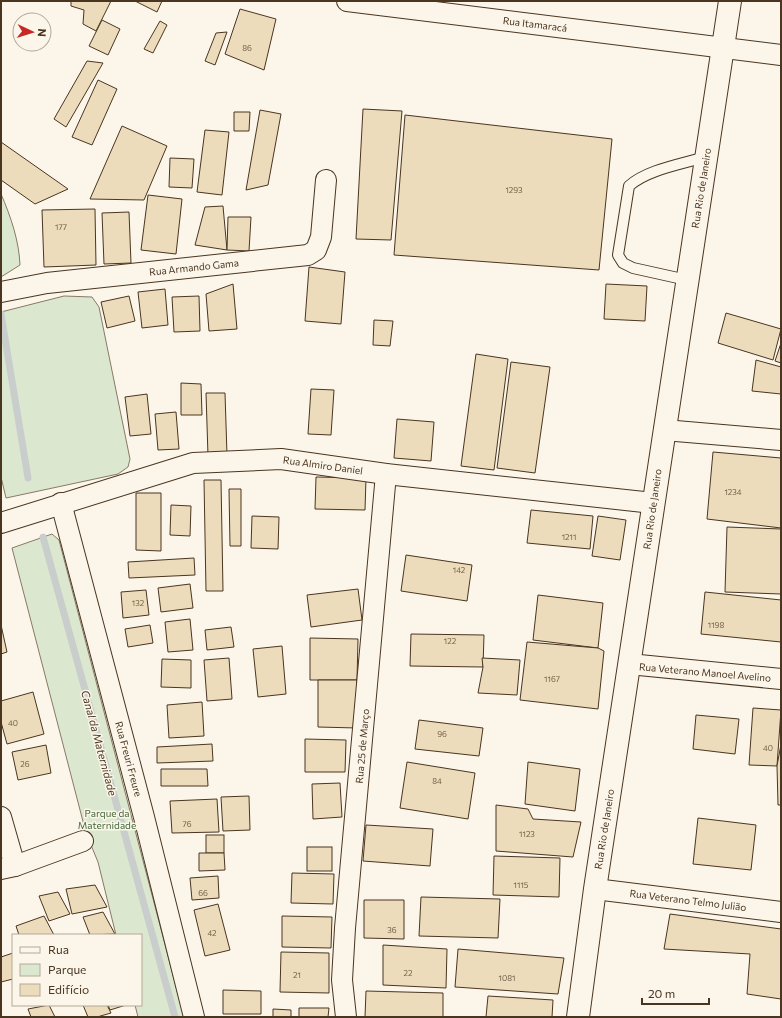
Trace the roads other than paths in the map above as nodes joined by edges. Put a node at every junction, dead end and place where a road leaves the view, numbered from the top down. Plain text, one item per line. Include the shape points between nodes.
1 (347, 1) edge
2 (730, 1) edge
3 (723, 47) junction
4 (781, 55) edge
5 (705, 157) junction
6 (326, 180) dead end
7 (687, 280) junction
8 (1, 292) edge
9 (664, 430) junction
10 (781, 440) edge
11 (386, 474) junction
12 (653, 503) junction
13 (56, 505) junction
14 (1, 523) edge
15 (629, 664) junction
16 (781, 679) edge
17 (1, 817) edge
18 (83, 841) dead end
19 (8, 867) edge
20 (595, 889) junction
21 (781, 912) edge
22 (194, 1017) edge
23 (346, 1017) edge
24 (578, 1017) edge

1 - 3 street, Rua Itamaracá
2 - 3 main road, Rua Rio de Janeiro
3 - 4 street, Rua Itamaracá
3 - 5 main road, Rua Rio de Janeiro
5 - 7 main road, Rua Rio de Janeiro
5 - 7 lane via 647,175 629,186 618,255 623,263 634,268
6 - 8 street, Rua Armando Gama via 321,237 316,250 308,255 47,283
7 - 9 main road, Rua Rio de Janeiro
9 - 10 street
9 - 12 main road, Rua Rio de Janeiro
11 - 12 street, Rua Almiro Daniel
11 - 13 street, Rua Almiro Daniel via 281,459 193,463
11 - 23 street, Rua 25 de Março via 345,928 342,980
12 - 15 main road, Rua Rio de Janeiro
13 - 14 street, Rua Almiro Daniel
13 - 22 street, Rua Freuri Freure via 146,824
15 - 16 street, Rua Veterano Manoel Avelino
15 - 20 main road, Rua Rio de Janeiro
17 - 19 street
18 - 19 street
20 - 21 street, Rua Veterano Telmo Julião
20 - 24 main road, Rua Rio de Janeiro

